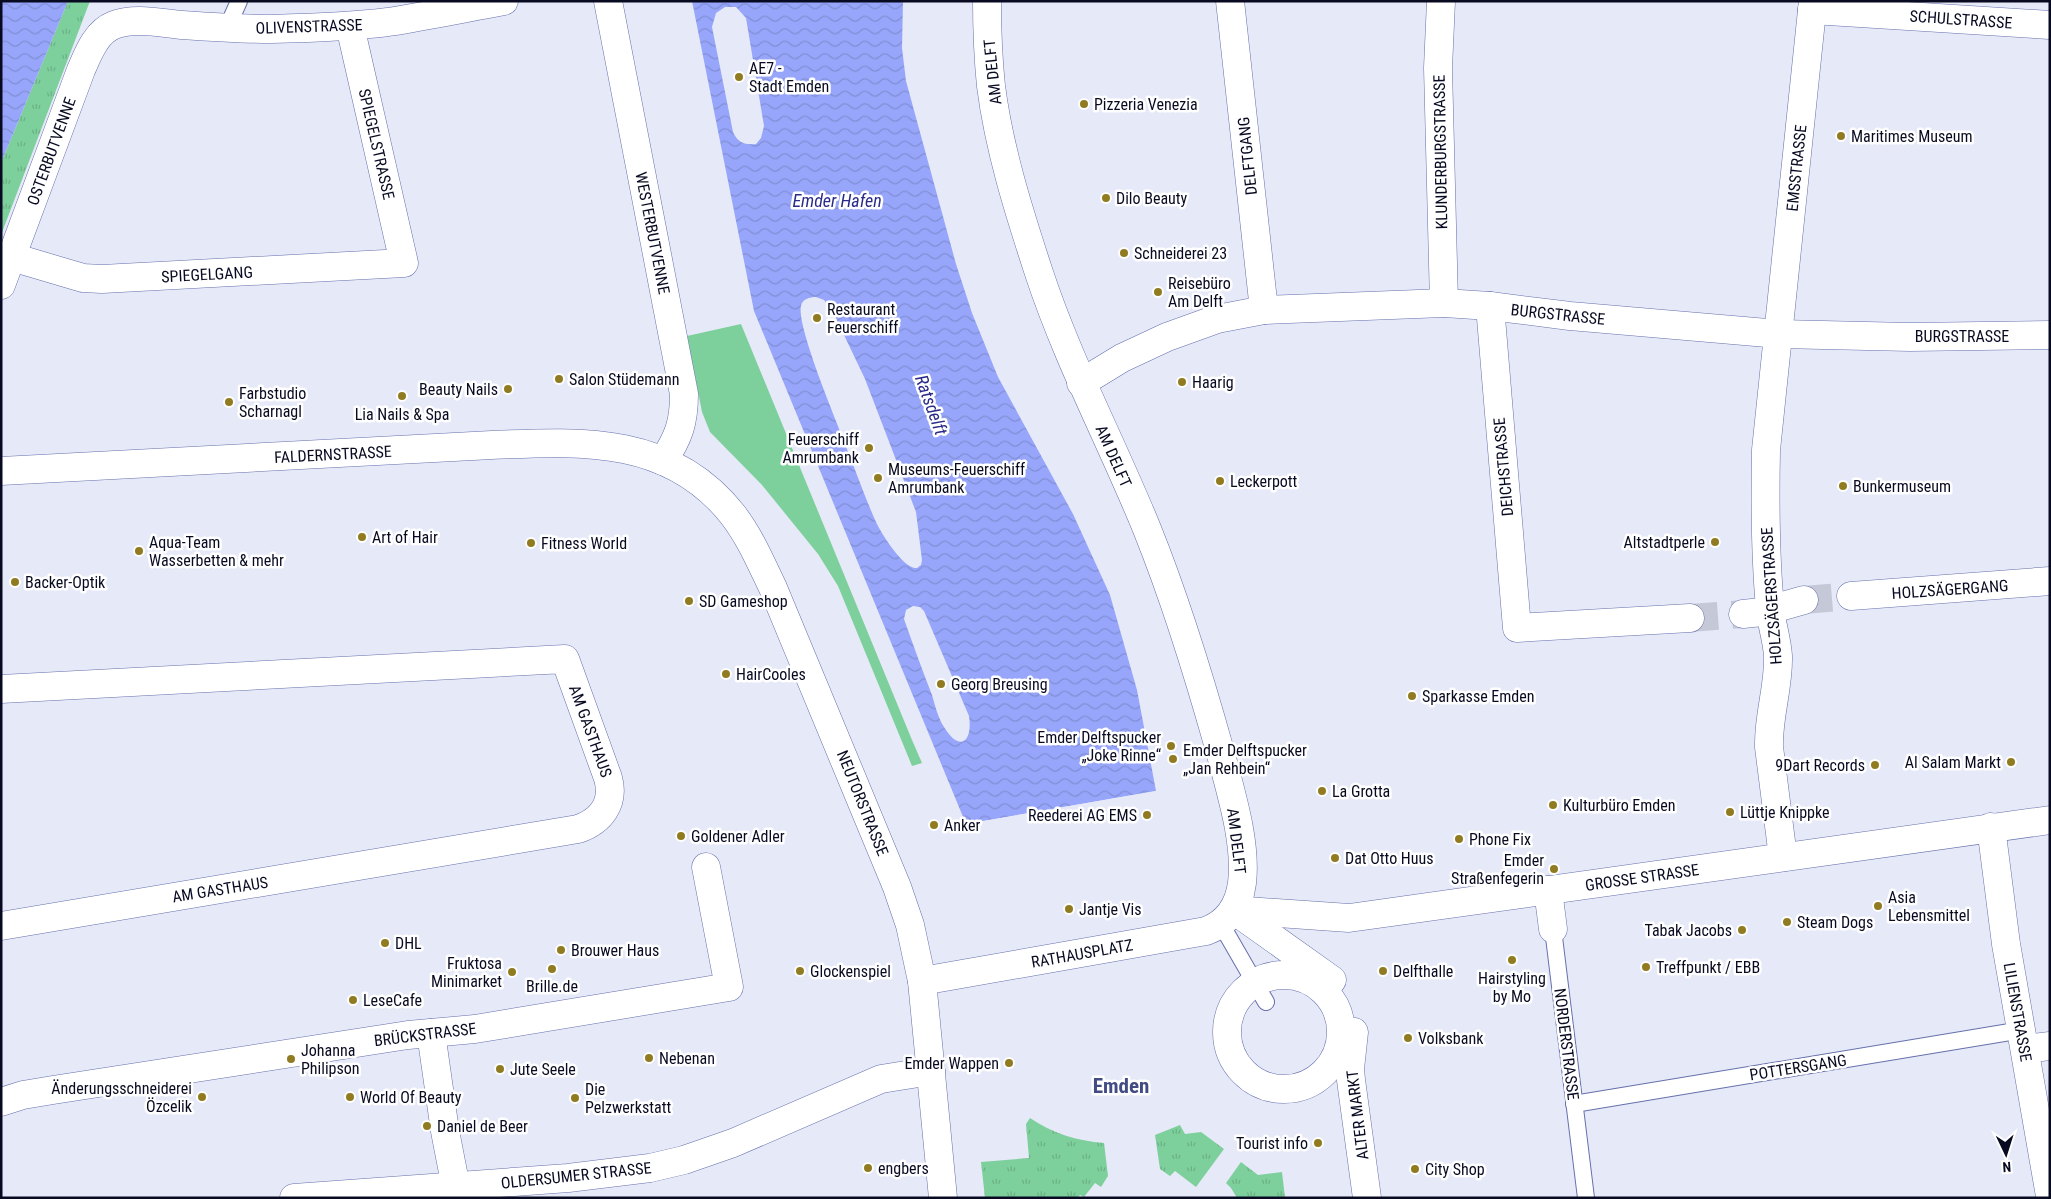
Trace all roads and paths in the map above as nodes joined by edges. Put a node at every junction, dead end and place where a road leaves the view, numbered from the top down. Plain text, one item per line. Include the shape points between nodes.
1 (239, 1) edge
2 (608, 1) edge
3 (987, 1) edge
4 (1230, 1) edge
5 (1441, 1) edge
6 (493, 2) edge
7 (1812, 6) edge
8 (2050, 25) edge
9 (113, 26) joint
10 (350, 26) junction
11 (227, 28) junction
12 (12, 257) junction
13 (404, 263) joint
14 (1, 285) edge
15 (1444, 303) junction
16 (1490, 306) junction
17 (1264, 310) junction
18 (1780, 334) junction
19 (2050, 336) edge
20 (1081, 383) junction
21 (663, 461) junction
22 (1, 471) edge
23 (2050, 582) edge
24 (1851, 596) tunnel mouth
25 (1804, 600) tunnel mouth
26 (1770, 608) junction
27 (1743, 614) tunnel mouth
28 (1690, 618) tunnel mouth
29 (1, 689) edge
30 (2050, 820) edge
31 (1991, 828) junction
32 (1783, 857) junction
33 (706, 867) dead end
34 (1548, 890) junction
35 (1227, 917) junction
36 (1, 926) edge
37 (1553, 929) joint
38 (922, 981) junction
39 (1260, 993) junction
40 (431, 1033) junction
41 (2032, 1042) edge
42 (932, 1081) junction
43 (1, 1102) edge
44 (1574, 1104) junction
45 (457, 1192) edge
46 (2050, 1196) edge
47 (294, 1198) edge
48 (943, 1198) edge
49 (1367, 1198) edge
50 (1586, 1198) edge

1 - 11 lane
2 - 21 street, WESTERBUTVENNE via 684,394 682,426
3 - 20 street, AM DELFT via 992,88 1012,187 1039,274
4 - 17 street, DELFTGANG
5 - 15 street, KLUNDERBURGSTRASSE via 1438,68
6 - 10 street, OLIVENSTRASSE
7 - 8 street, SCHULSTRASSE
7 - 18 street, EMSSTRASSE
9 - 11 street, OLIVENSTRASSE via 148,22
9 - 12 street, OSTERBUTVENNE via 95,42 81,70
10 - 11 street, OLIVENSTRASSE
10 - 13 street, SPIEGELSTRASSE
12 - 13 street, SPIEGELGANG via 83,278 102,279
12 - 14 street, OSTERBUTVENNE
15 - 16 street, BURGSTRASSE
15 - 17 street, BURGSTRASSE
16 - 18 street, BURGSTRASSE
16 - 28 street, DEICHSTRASSE via 1517,628
17 - 20 street, BURGSTRASSE via 1217,320 1168,337 1122,358
18 - 19 street, BURGSTRASSE
18 - 26 street, HOLZSÄGERSTRASSE via 1766,450
20 - 35 street, AM DELFT via 1146,528 1206,701 1241,850 1242,884
21 - 22 street, FALDERNSTRASSE via 619,447 534,443
21 - 38 street, NEUTORSTRASSE via 680,469 720,501 757,553 792,629 897,887 910,925
23 - 24 street, HOLZSÄGERGANG
25 - 26 street
26 - 27 street
26 - 32 street, HOLZSÄGERSTRASSE via 1778,655 1769,730
29 - 36 street, AM GASTHAUS via 565,659 608,778 610,793 602,814 588,826 578,829
30 - 31 street, GROSSE STRASSE
31 - 32 street, GROSSE STRASSE
31 - 41 street, LILIENSTRASSE via 2006,944
32 - 34 street, GROSSE STRASSE
33 - 40 street, BRÜCKSTRASSE via 729,987 475,1029
34 - 35 street, GROSSE STRASSE via 1349,918
34 - 37 street, NORDERSTRASSE
35 - 38 street, RATHAUSPLATZ via 1197,934
35 - 39 lane
35 - 49 street, ALTER MARKT via 1327,975 1346,997 1354,1022 1350,1069
37 - 44 lane, NORDERSTRASSE
38 - 42 street, NEUTORSTRASSE
39 - 39 street via 1276,976 1299,977 1314,984 1330,999 1339,1020 1339,1042 1332,1062 1316,1078 1297,1087 1275,1088 1251,1078 1236,1062 1228,1042 1232,1008 1239,996
40 - 43 street, BRÜCKSTRASSE via 53,1090
40 - 45 street
41 - 44 lane, POTTERSGANG
41 - 46 street, LILIENSTRASSE
42 - 45 street, OLDERSUMER STRASSE via 881,1079 733,1143 650,1168
42 - 48 street, NEUTORSTRASSE
44 - 50 lane, NORDERSTRASSE
45 - 47 street, OLDERSUMER STRASSE

